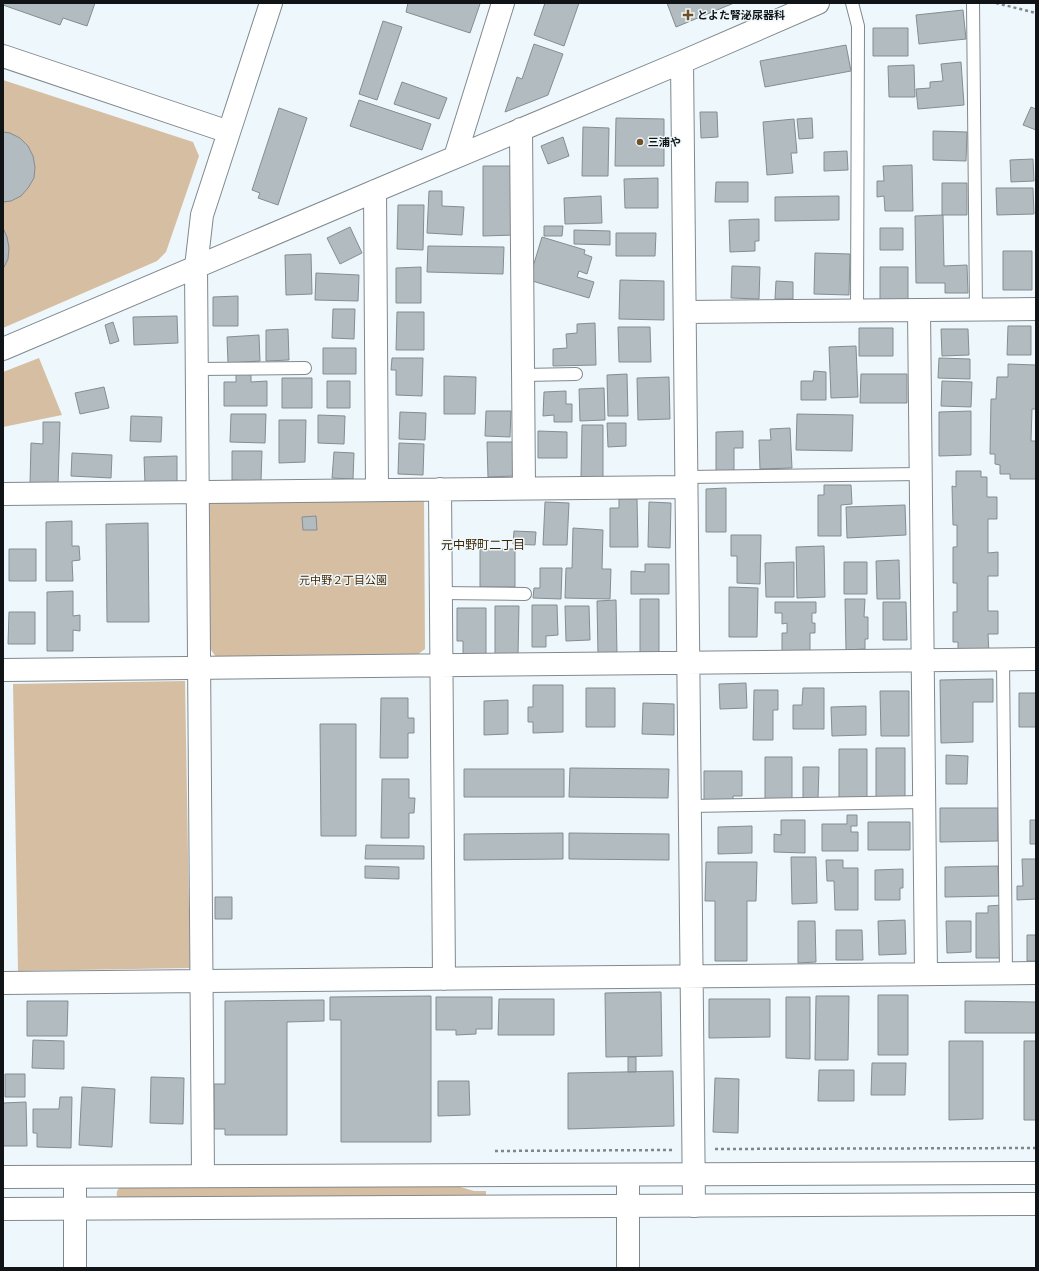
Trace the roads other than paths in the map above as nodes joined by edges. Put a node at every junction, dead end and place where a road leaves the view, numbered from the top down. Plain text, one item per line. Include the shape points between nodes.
1 (271, 3) edge
2 (503, 3) edge
3 (818, 3) edge
4 (852, 3) edge
5 (973, 3) edge
6 (3, 56) edge
7 (682, 62) junction
8 (521, 129) junction
9 (229, 132) junction
10 (455, 157) junction
11 (375, 191) junction
12 (196, 267) junction
13 (1036, 309) edge
14 (857, 310) junction
15 (919, 310) junction
16 (976, 310) junction
17 (685, 312) junction
18 (3, 349) edge
19 (305, 368) dead end
20 (197, 369) junction
21 (576, 374) dead end
22 (523, 375) junction
23 (921, 474) junction
24 (686, 482) junction
25 (524, 488) junction
26 (440, 489) junction
27 (377, 490) junction
28 (198, 492) junction
29 (3, 494) edge
30 (441, 593) junction
31 (525, 594) dead end
32 (1004, 659) junction
33 (1036, 659) edge
34 (923, 660) junction
35 (688, 662) junction
36 (442, 665) junction
37 (199, 668) junction
38 (3, 670) edge
39 (924, 802) junction
40 (690, 806) junction
41 (1006, 973) junction
42 (1036, 973) edge
43 (926, 974) junction
44 (692, 977) junction
45 (444, 979) junction
46 (202, 981) junction
47 (3, 983) edge
48 (1036, 1173) edge
49 (694, 1174) junction
50 (628, 1175) junction
51 (203, 1176) junction
52 (3, 1177) edge
53 (75, 1177) junction
54 (1036, 1204) edge
55 (628, 1206) junction
56 (694, 1206) junction
57 (75, 1209) junction
58 (3, 1210) edge
59 (75, 1268) edge
60 (628, 1268) edge

1 - 9 street
2 - 10 street
3 - 7 street
4 - 14 lane via 858,26
5 - 16 lane
6 - 9 street
7 - 8 street
7 - 17 street
8 - 10 street
8 - 22 street
9 - 12 street via 202,215
10 - 11 street
11 - 12 street
11 - 27 street
12 - 18 street
12 - 20 street
13 - 16 street
14 - 15 street
14 - 17 street
15 - 16 street
15 - 23 street
17 - 24 street
19 - 20 lane
20 - 28 street
21 - 22 lane
22 - 25 street
23 - 24 lane
23 - 34 street
24 - 25 street
24 - 35 street
25 - 26 street
26 - 27 street
26 - 30 street
27 - 28 street
28 - 29 street
28 - 37 street
30 - 31 lane
30 - 36 street
32 - 33 street
32 - 34 street
32 - 41 lane
34 - 35 street
34 - 39 street
35 - 36 street
35 - 40 street
36 - 37 street
36 - 45 street
37 - 38 street
37 - 46 street
39 - 40 lane
39 - 43 street
40 - 44 street
41 - 42 street
41 - 43 street
43 - 44 street
44 - 45 street
44 - 49 street
45 - 46 street
46 - 47 street
46 - 51 street
48 - 49 street
49 - 50 street
49 - 56 street
50 - 51 street
50 - 55 street
51 - 53 street
52 - 53 street
53 - 57 street
54 - 56 street
55 - 56 street
55 - 57 street
55 - 60 street
57 - 58 street
57 - 59 street

